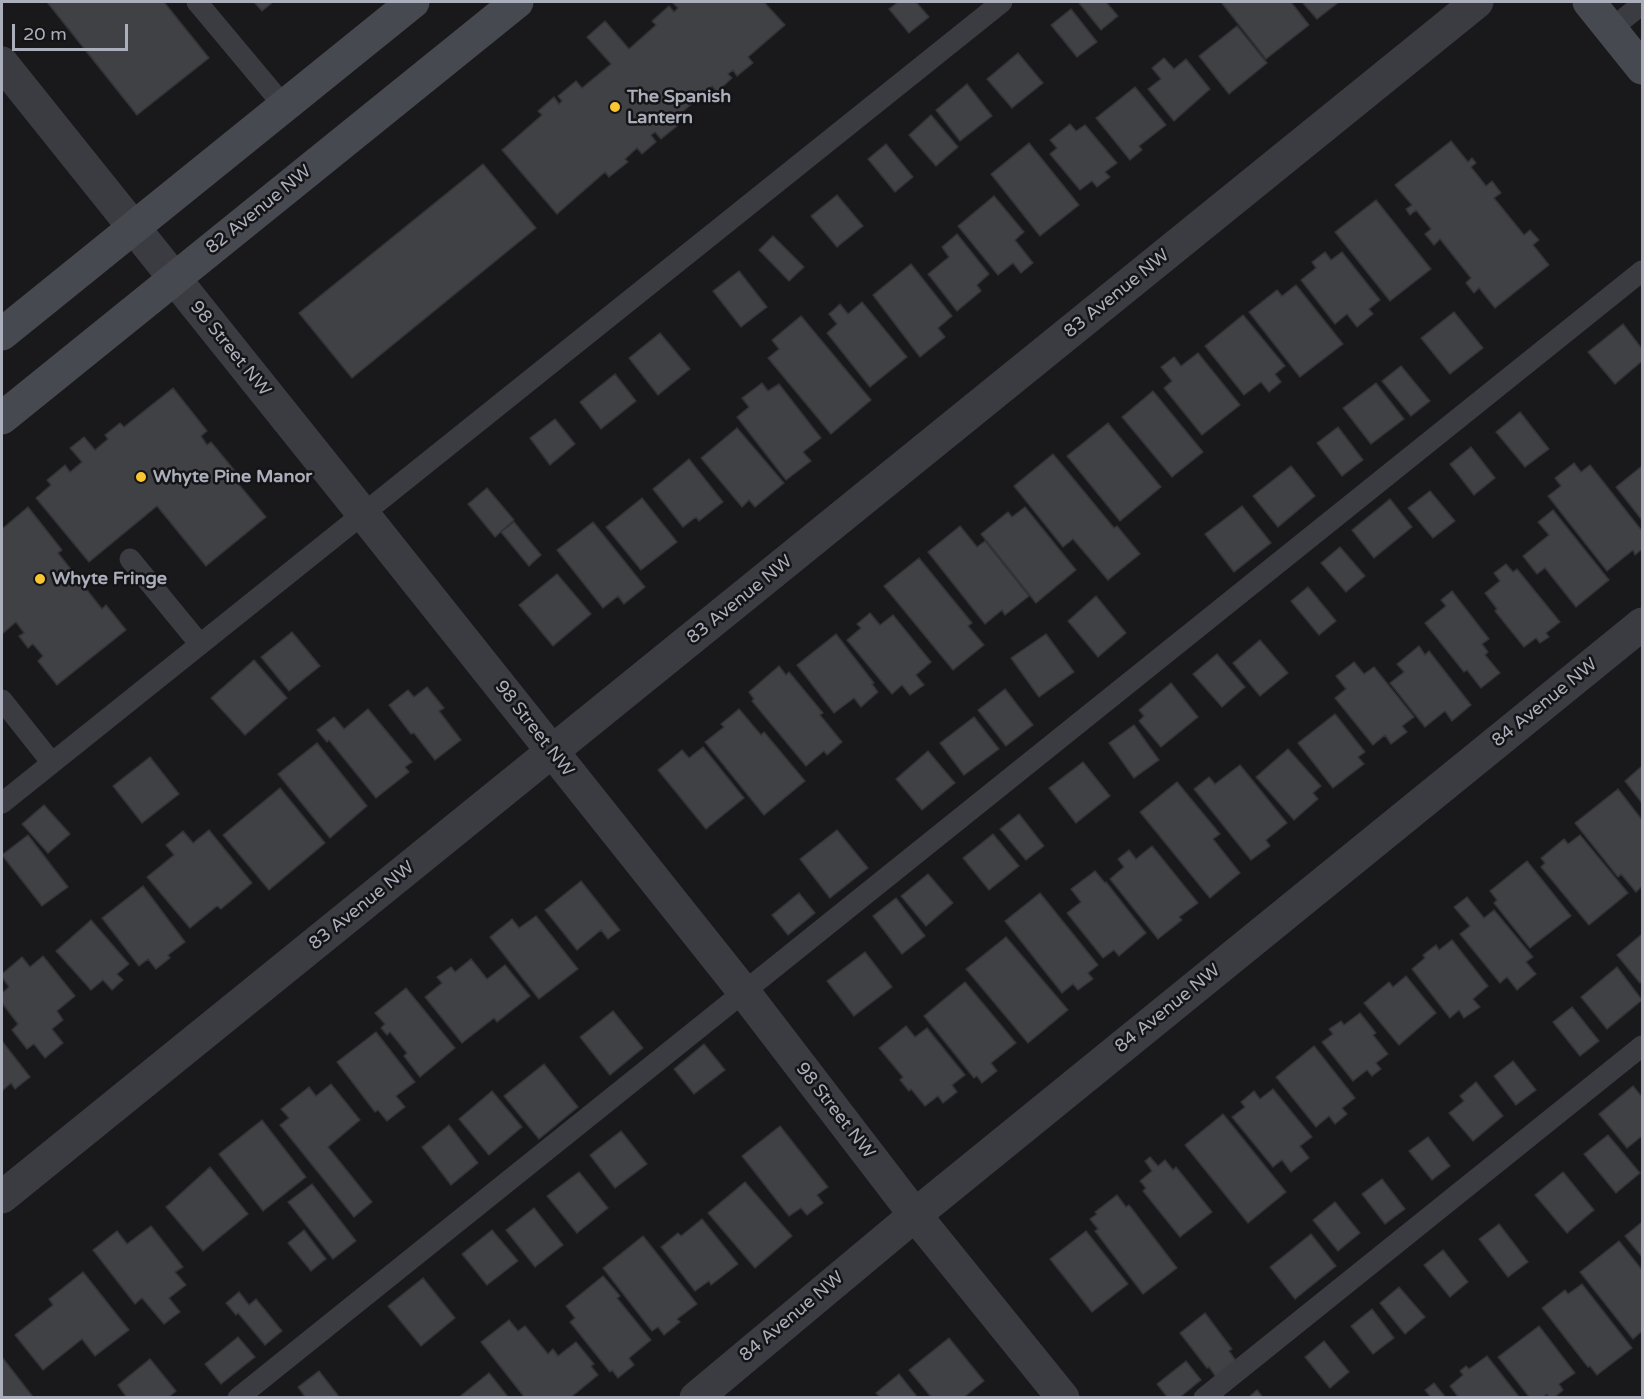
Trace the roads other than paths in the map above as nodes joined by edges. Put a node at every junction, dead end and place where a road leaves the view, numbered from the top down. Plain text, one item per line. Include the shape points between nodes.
1 (197, 2) edge
2 (413, 2) edge
3 (517, 2) edge
4 (1002, 2) edge
5 (1477, 2) edge
6 (1589, 2) edge
7 (1642, 4) edge
8 (1611, 29) junction
9 (2, 63) edge
10 (1642, 68) edge
11 (284, 106) junction
12 (132, 228) junction
13 (1642, 271) edge
14 (174, 279) junction
15 (2, 334) edge
16 (2, 418) edge
17 (364, 515) junction
18 (130, 559) dead end
19 (1642, 624) edge
20 (199, 643) junction
21 (2, 700) edge
22 (552, 752) junction
23 (52, 763) junction
24 (2, 803) edge
25 (744, 993) junction
26 (1642, 1046) edge
27 (2, 1197) edge
28 (915, 1215) junction
29 (238, 1398) edge
30 (696, 1398) edge
31 (1063, 1398) edge
32 (1204, 1398) edge

1 - 11 lane
2 - 11 main road
3 - 14 main road, 82 Avenue NW
4 - 17 lane
5 - 22 street, 83 Avenue NW
6 - 8 main road
7 - 8 lane
8 - 10 main road
9 - 12 street, 98 Street NW
11 - 12 main road
12 - 14 street, 98 Street NW
12 - 15 main road
13 - 25 lane
14 - 16 main road, 82 Avenue NW
14 - 17 street, 98 Street NW
17 - 20 lane
17 - 22 street, 98 Street NW
18 - 20 lane
19 - 28 street, 84 Avenue NW
20 - 23 lane
21 - 23 lane
22 - 25 street, 98 Street NW
22 - 27 street, 83 Avenue NW
23 - 24 lane
25 - 28 street, 98 Street NW
25 - 29 lane
26 - 32 lane
28 - 30 street, 84 Avenue NW
28 - 31 street, 98 Street NW

